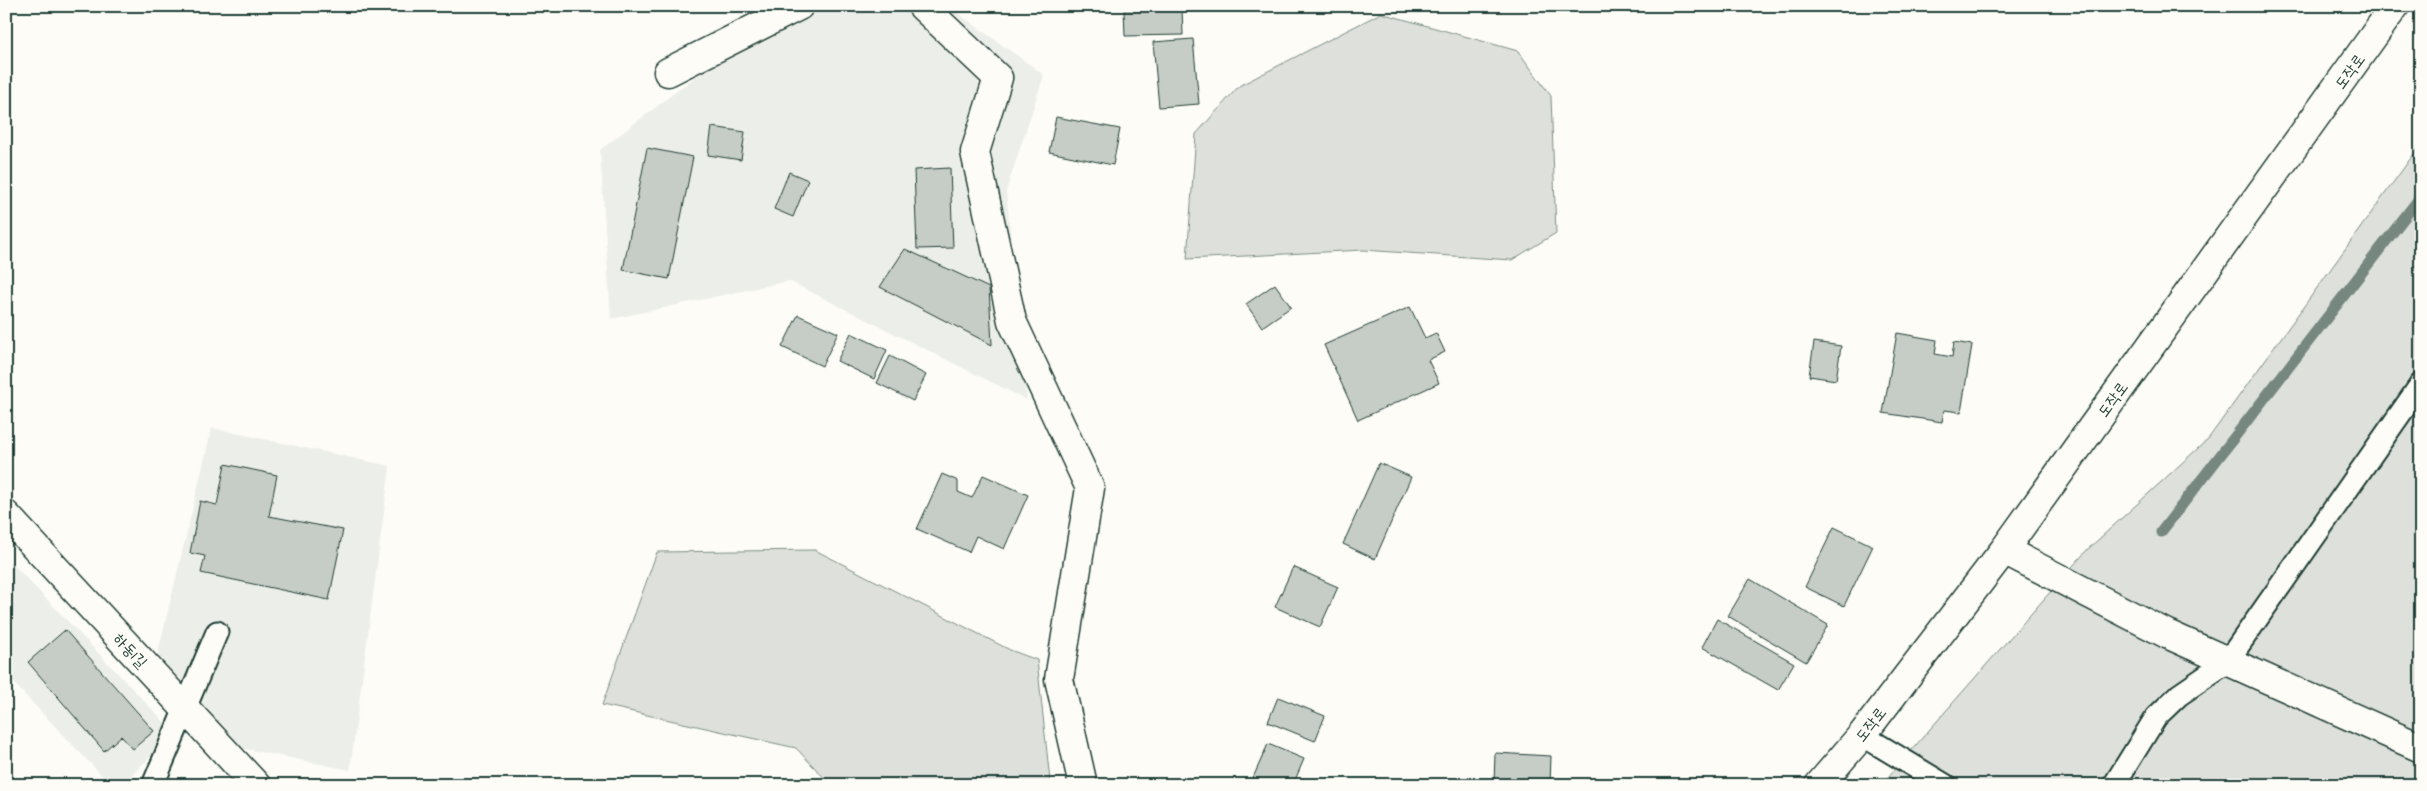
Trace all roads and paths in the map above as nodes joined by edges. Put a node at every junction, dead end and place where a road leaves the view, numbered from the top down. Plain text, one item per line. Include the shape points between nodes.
1 (800, 6) edge
2 (922, 6) edge
3 (2395, 6) edge
4 (668, 72) dead end
5 (2421, 384) edge
6 (6, 515) edge
7 (2004, 550) junction
8 (217, 632) dead end
9 (2227, 662) junction
10 (186, 709) junction
11 (1862, 735) junction
12 (2421, 748) edge
13 (153, 785) edge
14 (256, 785) edge
15 (1083, 785) edge
16 (1819, 785) edge
17 (1945, 785) edge
18 (2114, 785) edge

1 - 4 street
2 - 15 street via 998,78 975,152 1012,321 1090,488 1059,679
3 - 7 street, 도작로
5 - 9 lane
6 - 10 street, 하동1길
7 - 9 street
7 - 11 street, 도작로
8 - 10 lane
9 - 12 street
9 - 18 lane via 2179,695 2156,717
10 - 13 lane
10 - 14 street, 하동1길
11 - 16 street, 도작로
11 - 17 lane

